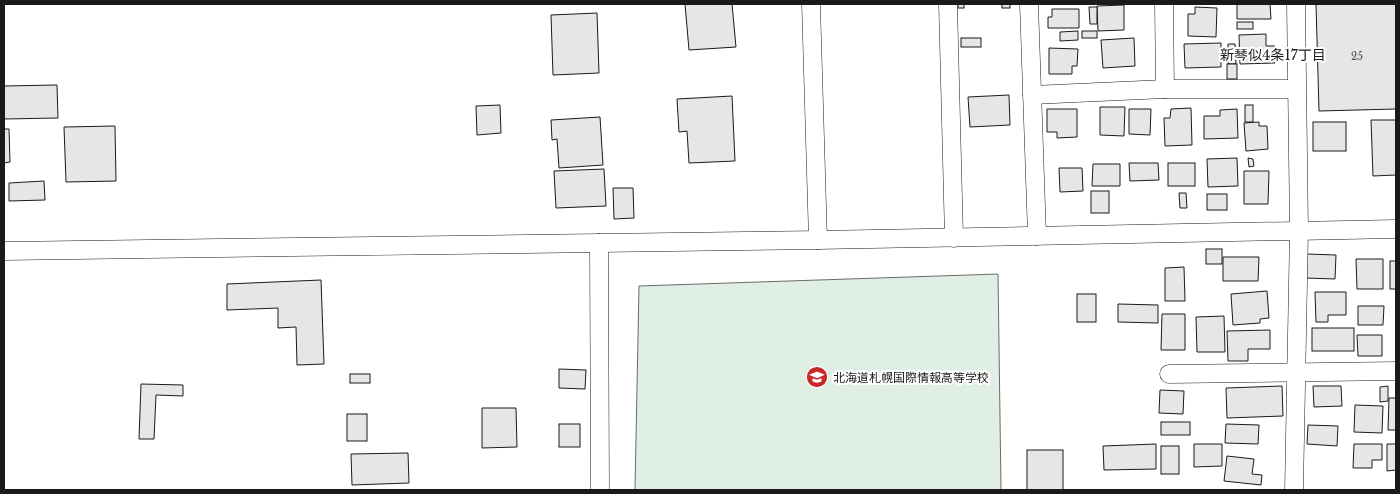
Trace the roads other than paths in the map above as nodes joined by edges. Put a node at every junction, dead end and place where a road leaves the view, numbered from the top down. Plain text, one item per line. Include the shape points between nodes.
1 (812, 4) edge
2 (948, 4) edge
3 (1029, 4) edge
4 (1164, 4) edge
5 (1296, 4) edge
6 (1296, 89) junction
7 (1165, 90) junction
8 (1032, 95) junction
9 (1396, 229) edge
10 (1299, 230) junction
11 (1037, 236) junction
12 (954, 238) junction
13 (818, 240) junction
14 (599, 243) junction
15 (4, 251) edge
16 (1396, 371) edge
17 (1296, 372) junction
18 (1169, 374) dead end
19 (600, 490) edge
20 (1294, 490) edge

1 - 13 street
2 - 12 street
3 - 8 street
4 - 7 street
5 - 6 street
6 - 7 street
6 - 10 street
7 - 8 street
8 - 11 street
9 - 10 street
10 - 11 street
10 - 17 street
11 - 12 street
12 - 13 street
13 - 14 street
14 - 15 street
14 - 19 street
16 - 17 street
17 - 18 street
17 - 20 street

